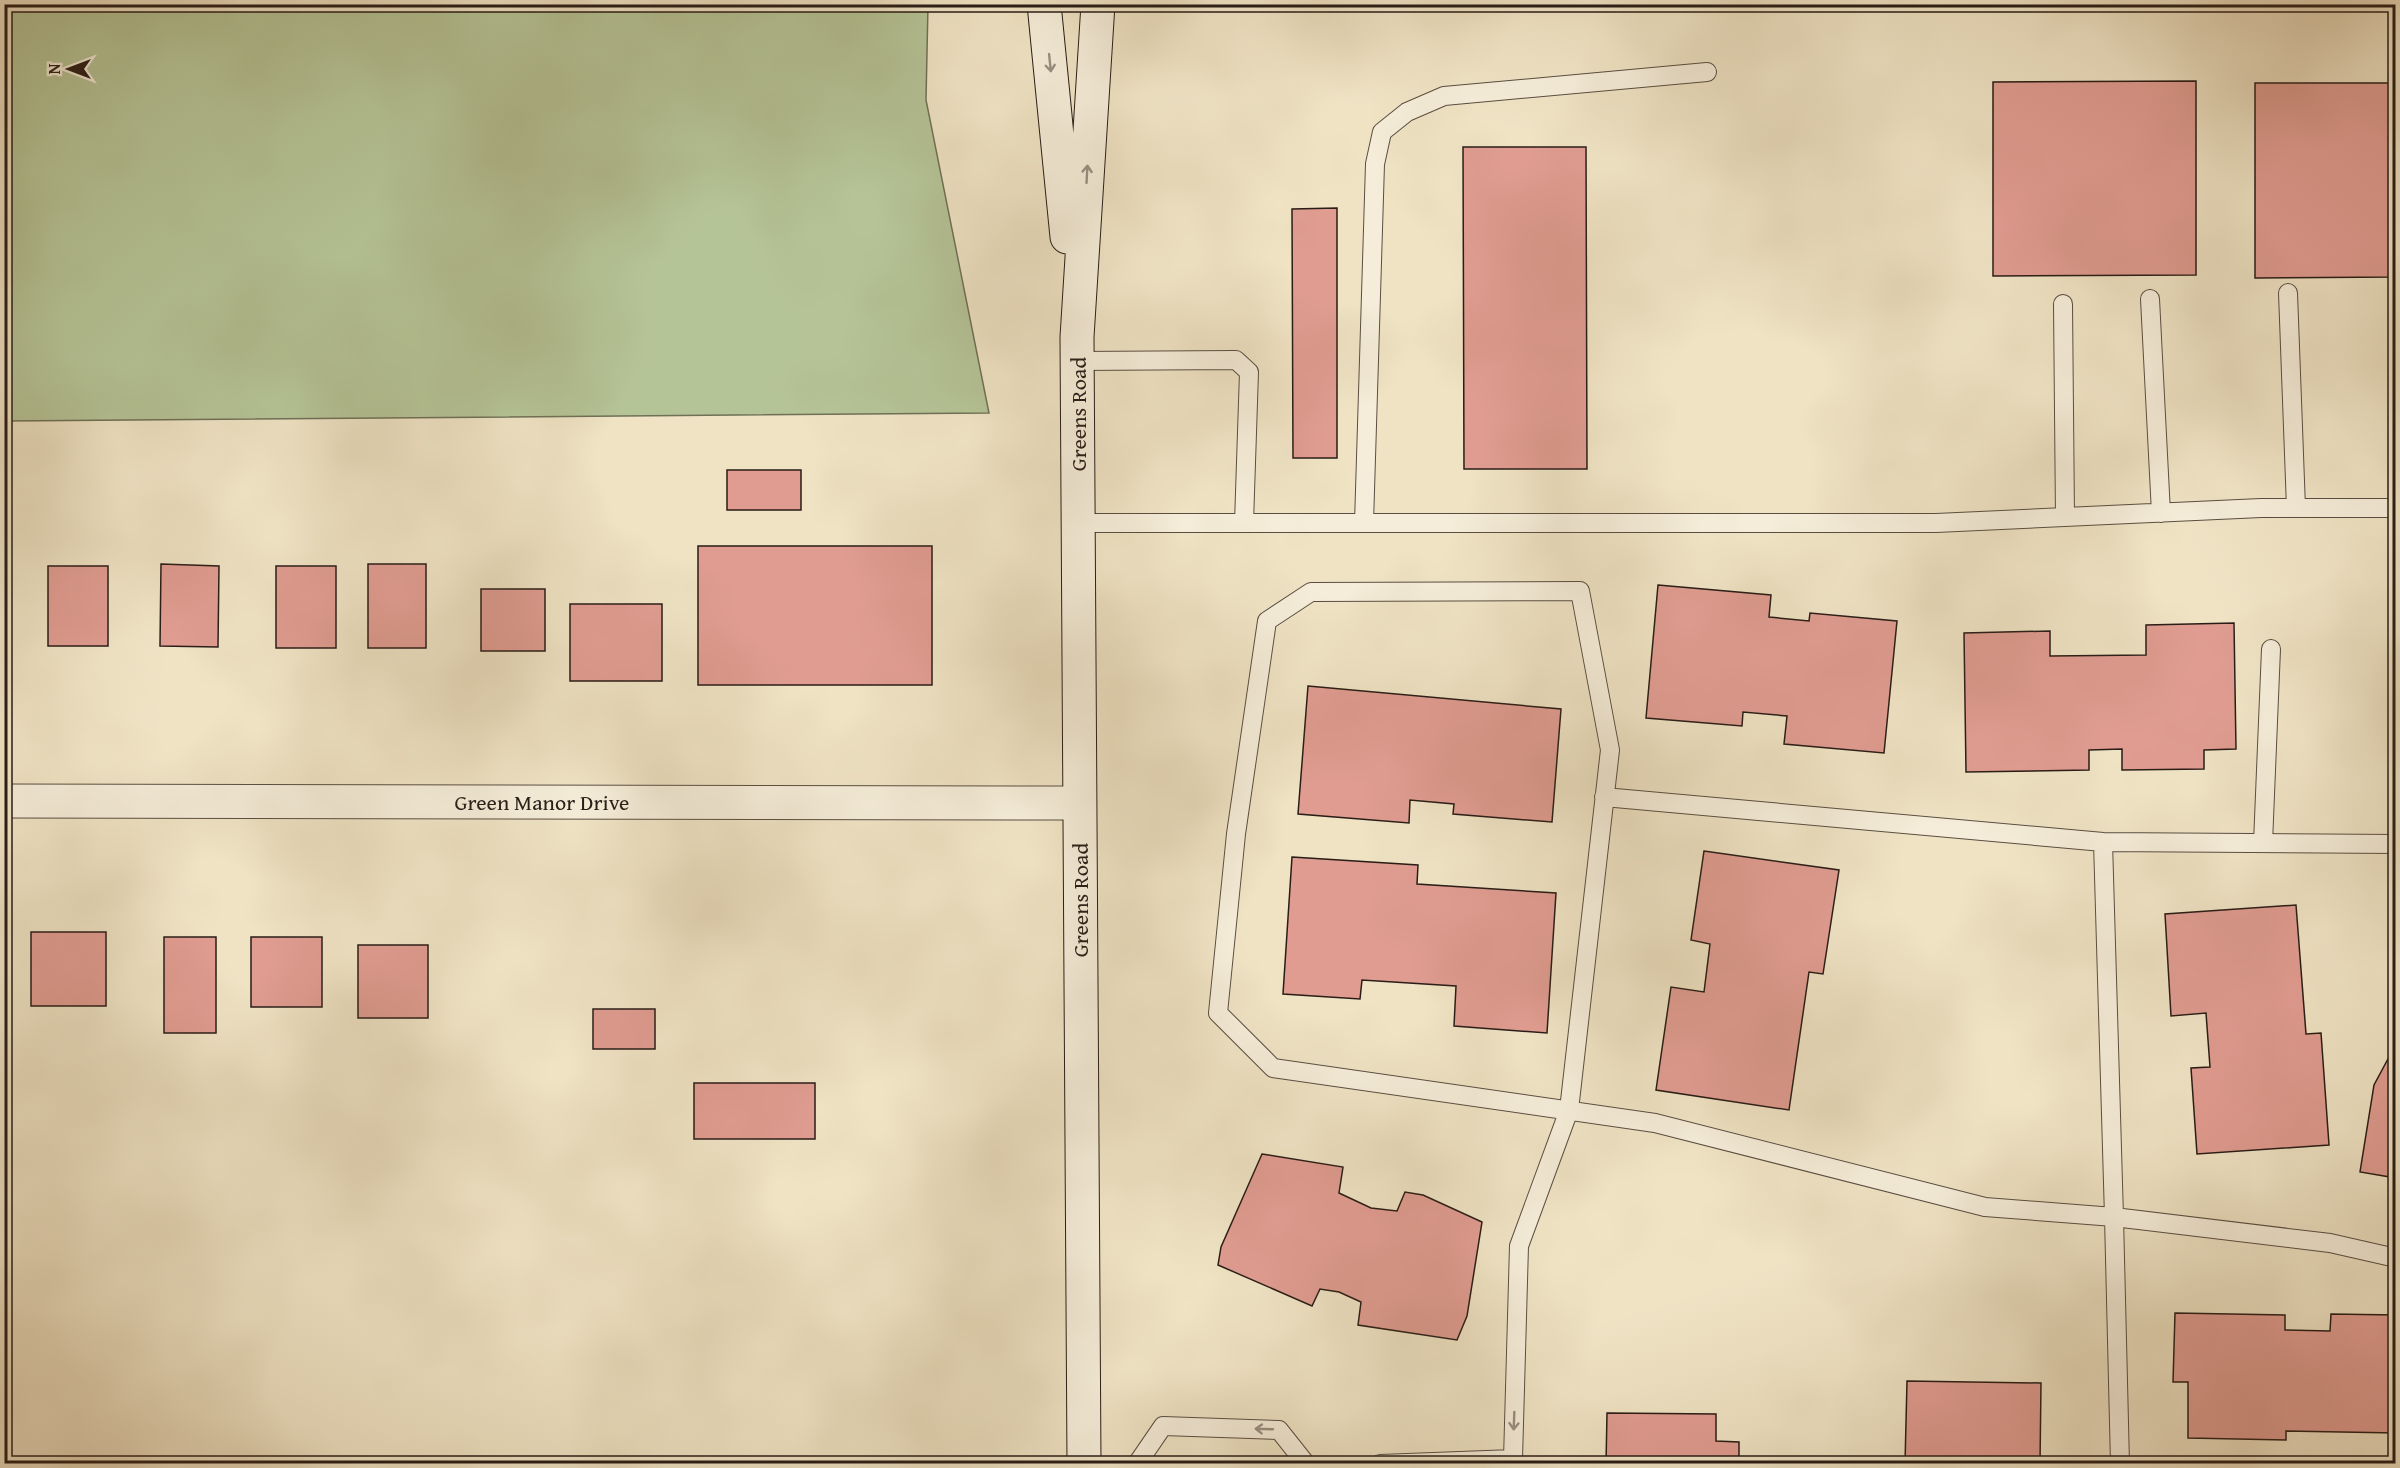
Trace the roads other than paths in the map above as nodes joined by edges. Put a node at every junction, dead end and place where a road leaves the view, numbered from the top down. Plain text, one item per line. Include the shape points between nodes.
1 (1044, 4) edge
2 (1098, 4) edge
3 (1707, 72) dead end
4 (2288, 293) dead end
5 (2150, 299) dead end
6 (2063, 304) dead end
7 (1077, 349) junction
8 (2296, 508) junction
9 (2396, 508) edge
10 (2161, 513) junction
11 (2065, 517) junction
12 (1078, 523) junction
13 (1244, 523) junction
14 (1364, 523) junction
15 (2271, 649) dead end
16 (1604, 797) junction
17 (4, 801) edge
18 (1079, 802) junction
19 (2103, 842) junction
20 (2263, 843) junction
21 (2396, 844) edge
22 (1569, 1110) junction
23 (2114, 1217) junction
24 (2396, 1258) edge
25 (1513, 1461) edge
26 (1084, 1464) edge
27 (1137, 1464) edge
28 (1306, 1464) edge
29 (1380, 1464) edge
30 (2120, 1464) edge

1 -> 7 main road, Greens Road
7 -> 2 main road, Greens Road
3 - 14 lane via 1444,96 1407,112 1382,132 1375,164
4 - 8 lane
5 - 10 lane
6 - 11 lane
7 - 12 main road, Greens Road
7 - 13 lane via 1236,360 1249,372
8 - 9 lane
8 - 10 lane
10 - 11 lane
11 - 14 lane via 1936,523
12 - 13 lane
12 - 18 main road, Greens Road
13 - 14 lane
15 - 20 lane
16 - 19 lane
16 - 22 lane
16 - 22 lane via 1610,750 1580,591 1311,592 1267,621 1236,834 1218,1013 1273,1068
17 - 18 main road, Green Manor Drive
18 - 26 main road, Greens Road
19 - 20 lane
19 - 23 lane
20 - 21 lane
22 - 23 lane via 1655,1123 1984,1207
22 -> 25 lane via 1519,1246
23 - 24 lane via 2330,1243
23 - 30 lane
25 - 29 lane
28 -> 27 lane via 1279,1430 1163,1426

